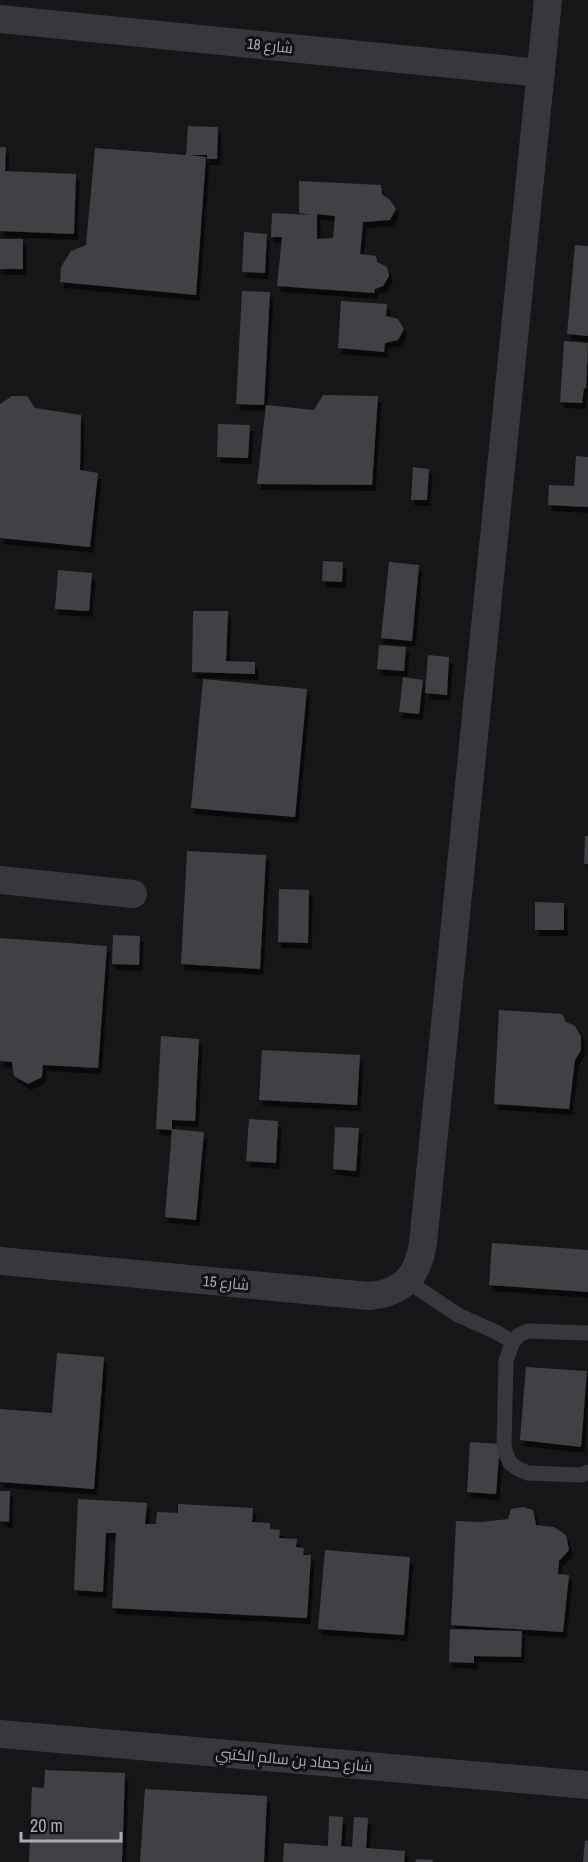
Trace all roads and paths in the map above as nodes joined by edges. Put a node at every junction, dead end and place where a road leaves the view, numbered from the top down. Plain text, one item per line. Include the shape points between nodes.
1 (548, 0) edge
2 (0, 19) edge
3 (541, 72) junction
4 (0, 880) edge
5 (133, 894) dead end
6 (0, 1261) edge
7 (407, 1281) junction
8 (588, 1333) edge
9 (513, 1341) junction
10 (588, 1472) edge
11 (0, 1734) edge
12 (588, 1785) edge

1 - 3 street
2 - 3 street, شارع 18
3 - 7 street via 423,1243 416,1270
4 - 5 street
6 - 7 street, شارع 15 via 369,1296 396,1290
7 - 9 lane via 458,1315
8 - 9 lane via 528,1331
9 - 10 lane via 506,1360 504,1445 510,1463 528,1473
11 - 12 street, شارع حماد بن سالم الكتبي

